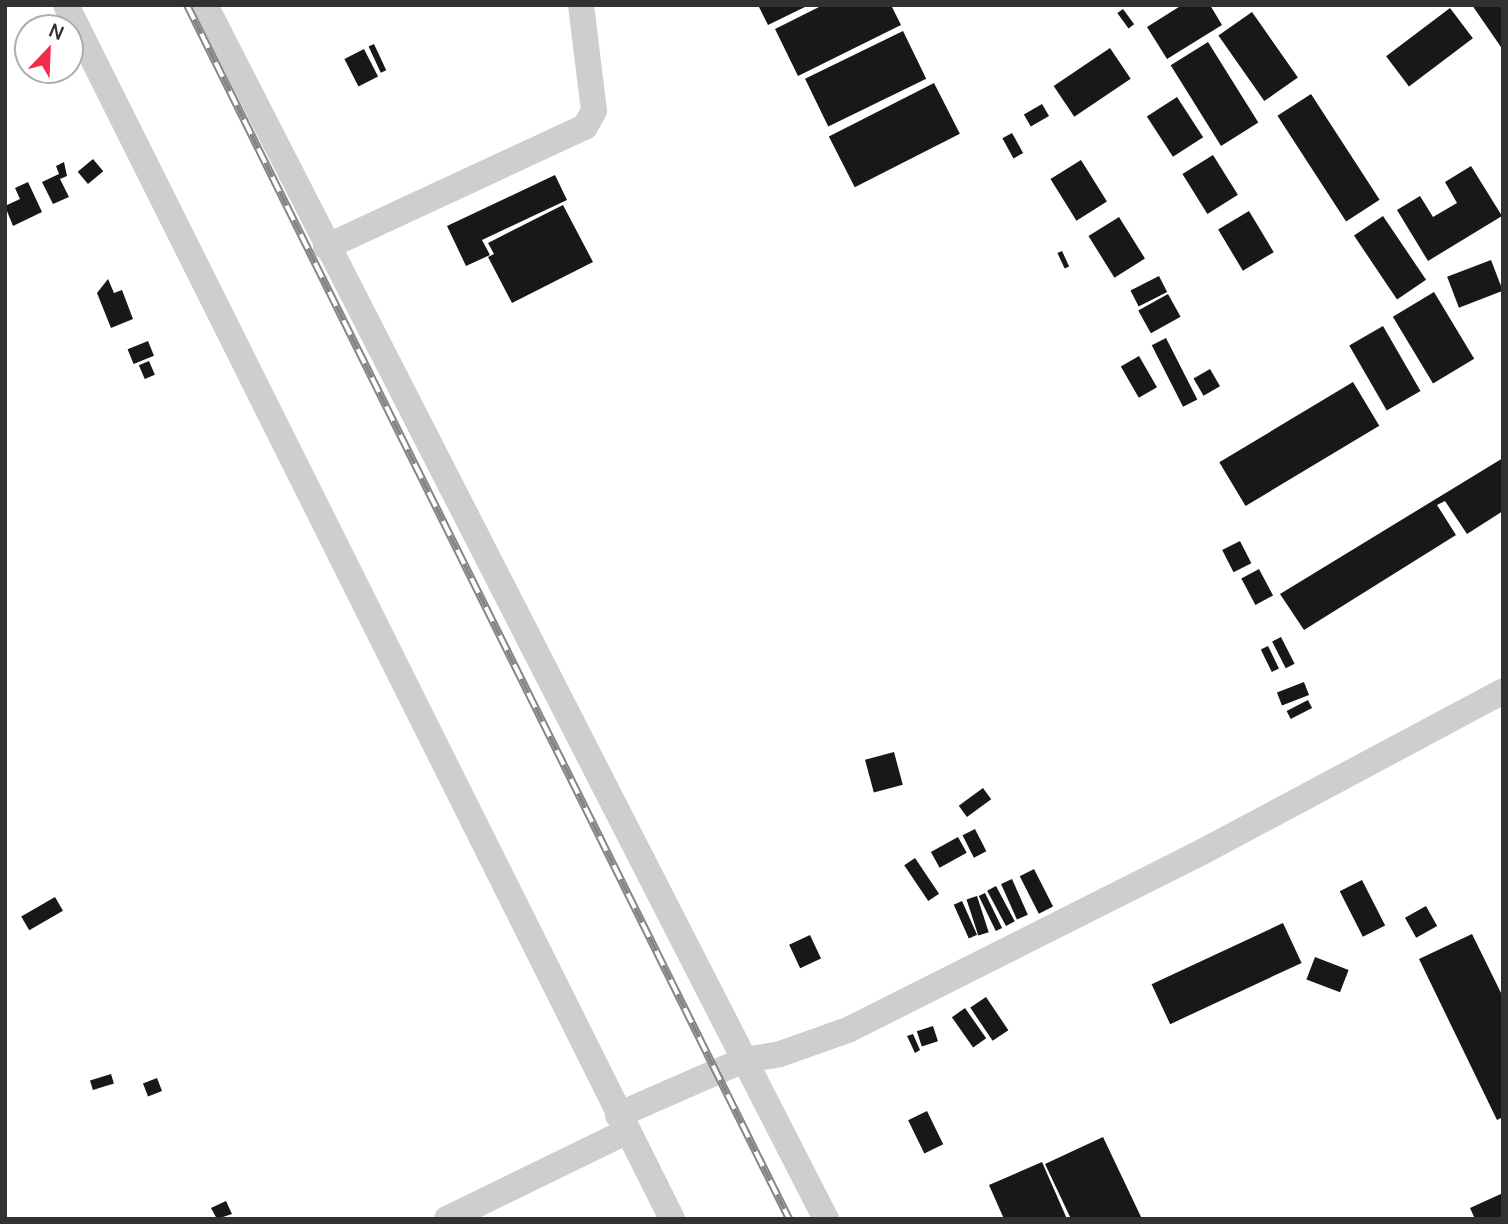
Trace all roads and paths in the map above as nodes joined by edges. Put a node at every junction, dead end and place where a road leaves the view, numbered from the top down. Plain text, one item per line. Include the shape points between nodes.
1 (66, 5) edge
2 (205, 5) edge
3 (581, 5) edge
4 (326, 247) junction
5 (1503, 691) edge
6 (744, 1059) junction
7 (622, 1123) junction
8 (447, 1219) edge
9 (672, 1219) edge
10 (826, 1219) edge

1 - 7 street via 184,251 531,925
2 - 4 street
3 - 4 street via 594,111 584,127
4 - 6 street
5 - 6 street via 1202,852 848,1030 780,1054
6 - 7 street
6 - 10 street
7 - 8 street
7 - 9 street

